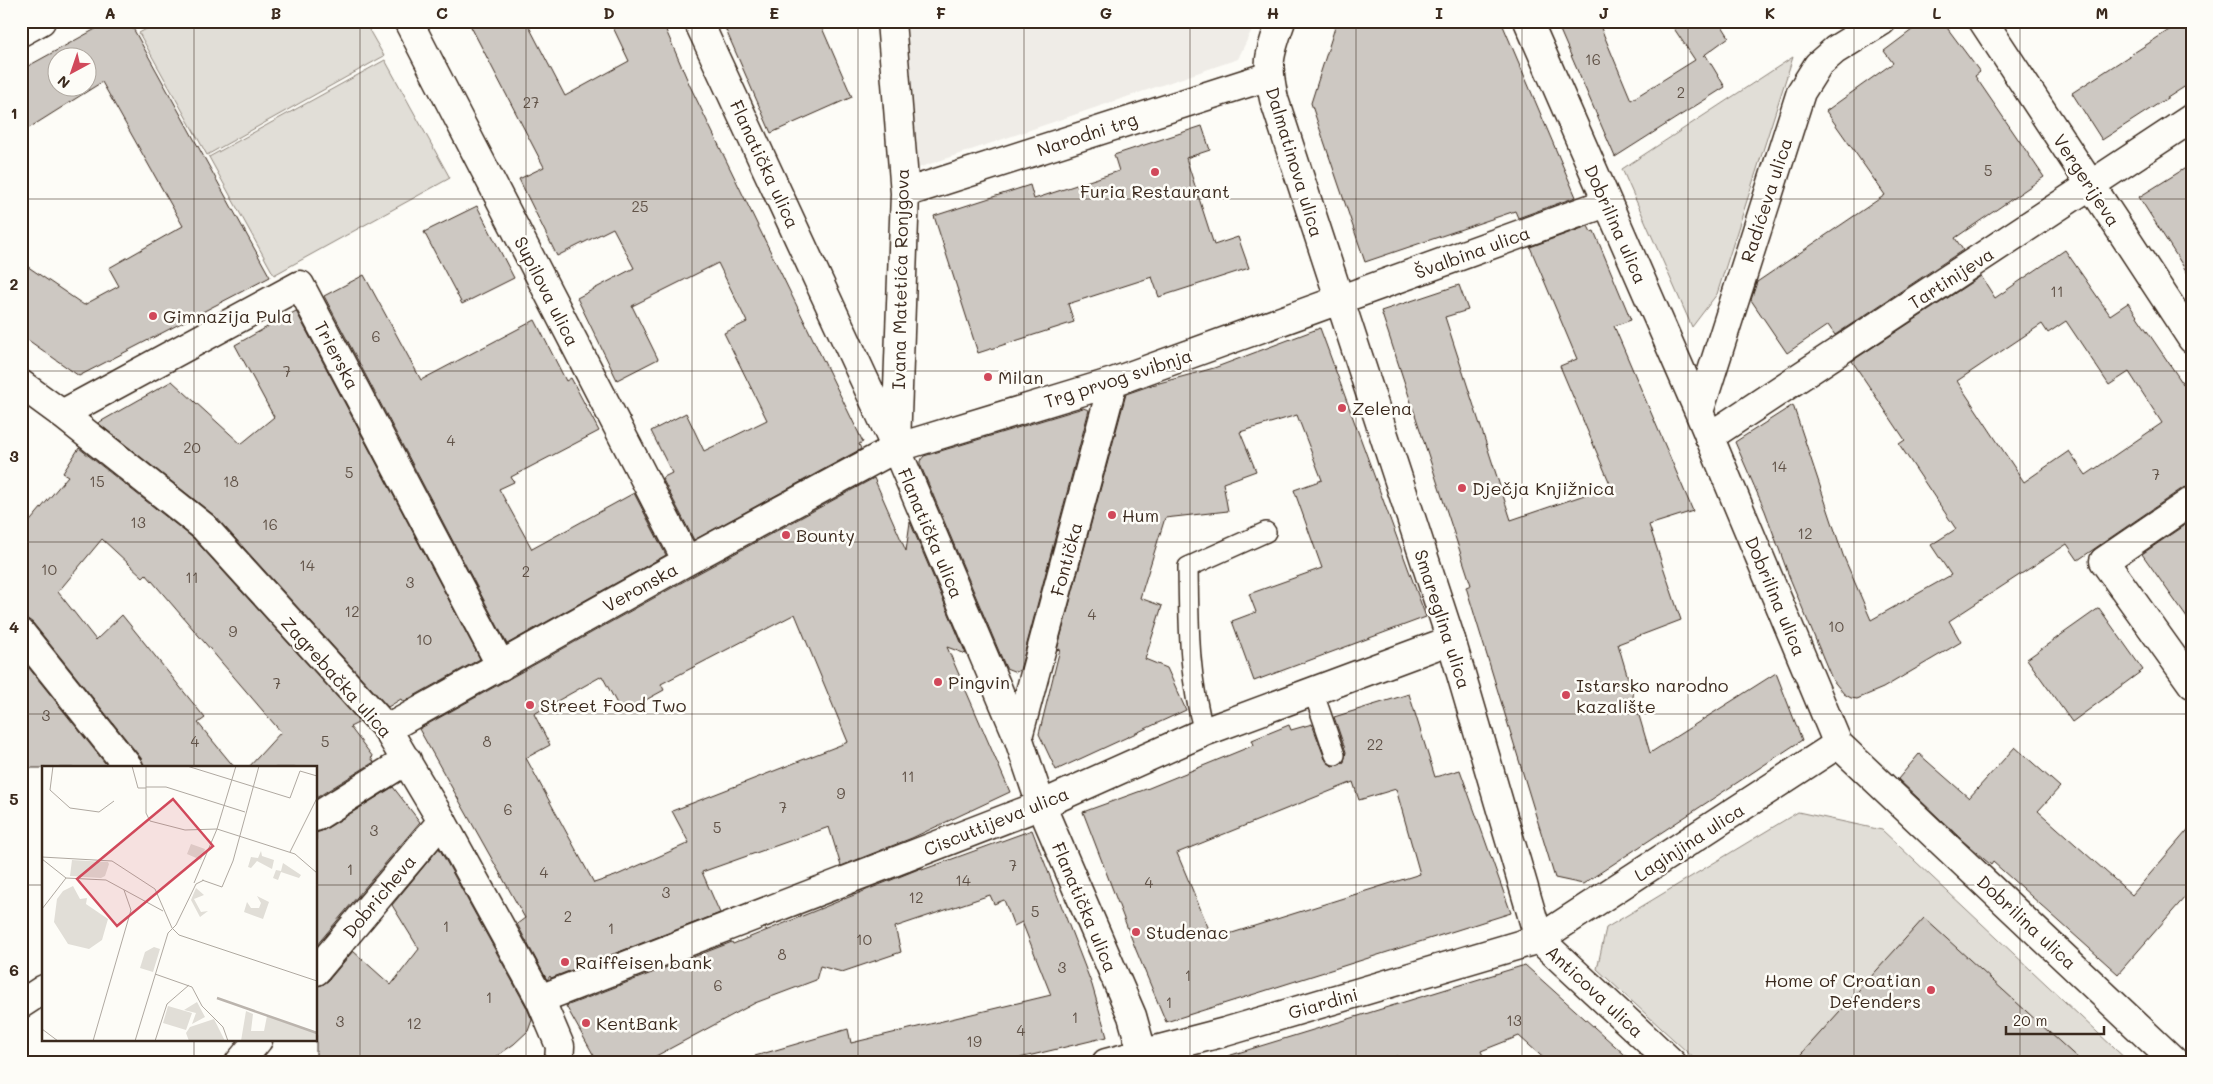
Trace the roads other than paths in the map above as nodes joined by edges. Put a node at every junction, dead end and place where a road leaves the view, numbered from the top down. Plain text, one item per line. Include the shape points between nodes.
1 (41, 21) edge
2 (408, 21) edge
3 (698, 21) edge
4 (892, 21) edge
5 (1281, 21) edge
6 (1528, 21) edge
7 (1882, 21) edge
8 (1983, 21) edge
9 (21, 32) edge
10 (1269, 76) junction
11 (2192, 118) edge
12 (2091, 185) junction
13 (906, 193) junction
14 (1606, 203) junction
15 (1339, 301) junction
16 (2192, 339) edge
17 (1114, 382) junction
18 (21, 384) edge
19 (1699, 412) junction
20 (62, 414) junction
21 (1709, 437) junction
22 (896, 448) junction
23 (2192, 501) edge
24 (1266, 532) dead end
25 (687, 561) junction
26 (21, 633) edge
27 (1451, 640) junction
28 (501, 666) junction
29 (2192, 684) edge
30 (1313, 691) junction
31 (387, 729) junction
32 (1204, 732) junction
33 (1018, 737) junction
34 (1838, 744) junction
35 (1335, 755) dead end
36 (407, 760) junction
37 (127, 766) edge
38 (1041, 805) junction
39 (318, 816) edge
40 (442, 821) junction
41 (1539, 939) junction
42 (318, 969) edge
43 (42, 990) edge
44 (540, 999) junction
45 (21, 1004) edge
46 (256, 1042) edge
47 (563, 1057) edge
48 (1144, 1058) edge
49 (239, 1063) edge
50 (1106, 1063) edge
51 (1672, 1063) edge
52 (2176, 1063) edge

1 - 9 street
2 - 25 street, Supilova ulica
3 - 22 street, Flanatička ulica
4 - 13 street, Ivana Matetića Ronjgova
5 - 10 street, Dalmatinova ulica via 1269,56
6 - 14 street, Dobrilina ulica
7 - 19 street, Radićeva ulica via 1835,50 1818,66 1802,92
8 - 12 street, Vergerijeva
10 - 13 street, Narodni trg
10 - 15 street, Dalmatinova ulica
11 - 12 street, Tartinijeva
12 - 16 street, Vergerijeva
12 - 21 street, Tartinijeva
13 - 22 street, Ivana Matetića Ronjgova
14 - 15 street, Švalbina ulica
14 - 19 street, Dobrilina ulica
15 - 17 street, Trg prvog svibnja
15 - 27 street, Smareglina ulica
17 - 22 street, Trg prvog svibnja
17 - 33 street, Fontička
18 - 20 street, Zagrebačka ulica
19 - 21 street, Dobrilina ulica
20 - 28 street, Trierska via 300,285
20 - 31 street, Zagrebačka ulica via 204,528
21 - 34 street, Dobrilina ulica
22 - 25 street, Veronska
22 - 33 street, Flanatička ulica
23 - 29 street via 2104,561
24 - 32 lane via 1188,567 1189,655
25 - 28 street, Veronska
26 - 37 street
27 - 30 street, Ciscuttijeva ulica
27 - 41 street, Smareglina ulica
28 - 31 street, Veronska
30 - 32 street, Ciscuttijeva ulica
30 - 35 lane
31 - 36 street, Zagrebačka ulica
32 - 38 street, Ciscuttijeva ulica
33 - 38 street, Flanatička ulica
34 - 41 street, Laginjina ulica
34 - 52 street, Dobrilina ulica
36 - 39 street
36 - 40 street, Zagrebačka ulica
38 - 44 street, Ciscuttijeva ulica
38 - 48 street, Flanatička ulica via 1132,1016
40 - 42 street, Dobricheva
40 - 44 street, Zagrebačka ulica
41 - 48 street, Giardini
41 - 51 street, Anticova ulica
43 - 45 street
44 - 47 street, Zagrebačka ulica
46 - 49 street
48 - 50 street, Giardini

